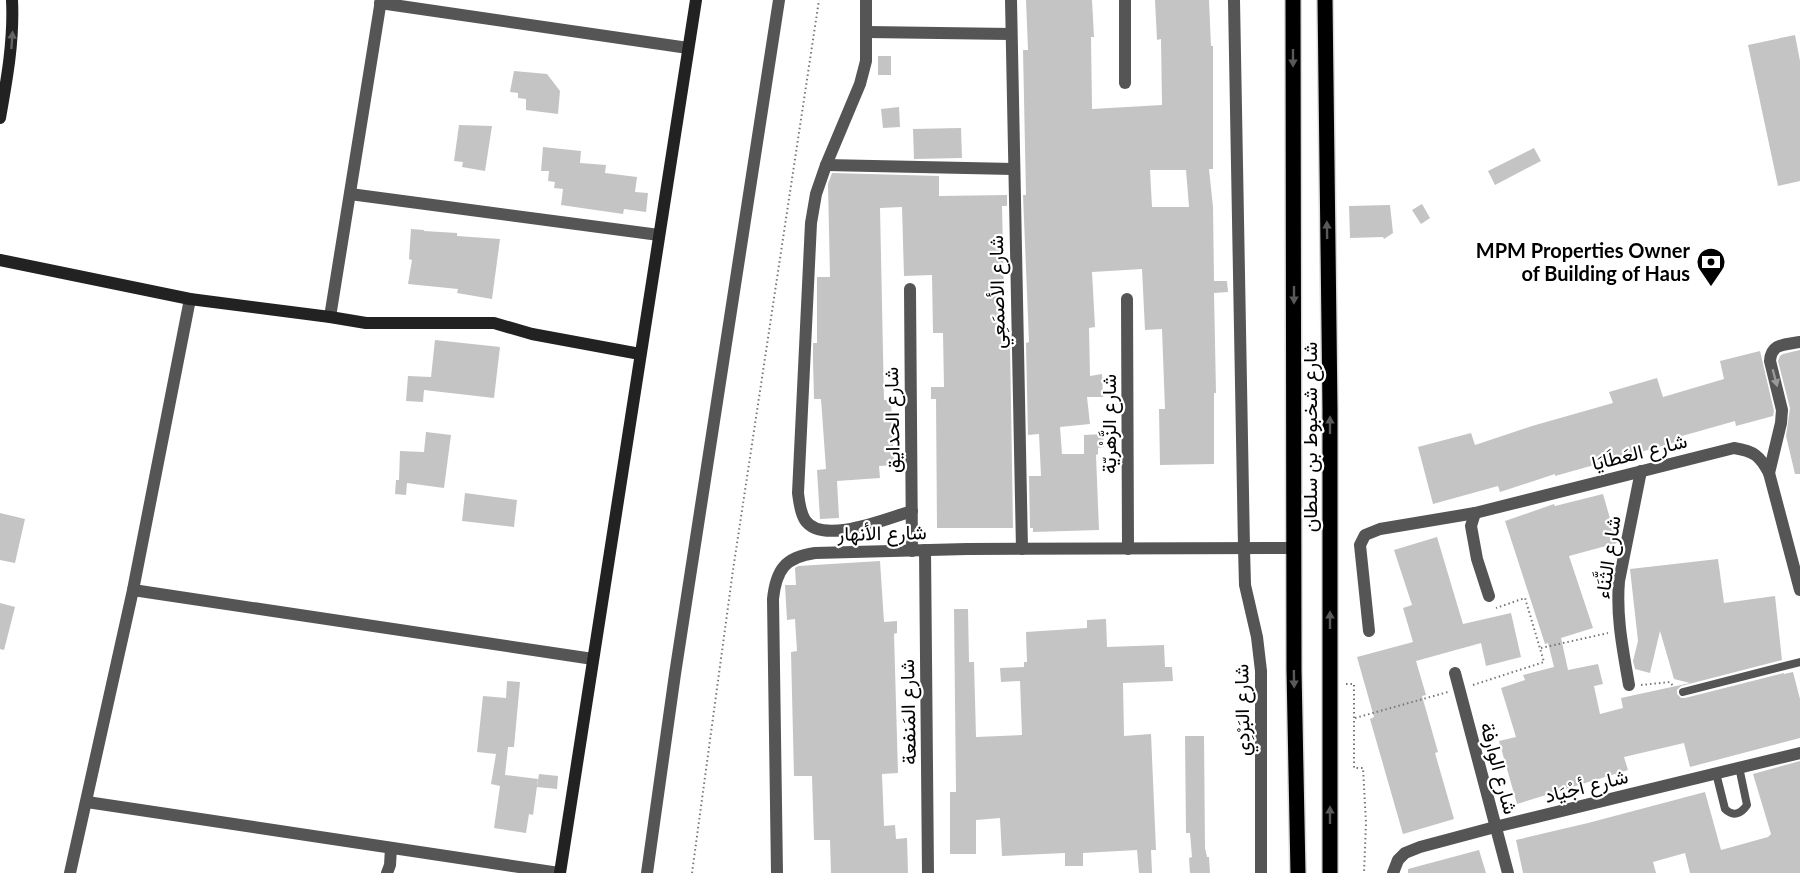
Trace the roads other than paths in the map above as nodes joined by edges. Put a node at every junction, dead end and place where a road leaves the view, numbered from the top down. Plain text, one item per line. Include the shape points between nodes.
1 (12, 0) edge
2 (696, 0) edge
3 (779, 0) edge
4 (866, 0) edge
5 (1011, 0) edge
6 (1125, 0) edge
7 (1234, 0) edge
8 (1293, 0) edge
9 (1325, 0) edge
10 (380, 1) edge
11 (867, 32) junction
12 (1011, 34) junction
13 (688, 48) junction
14 (1125, 83) dead end
15 (0, 118) edge
16 (826, 165) junction
17 (1013, 169) junction
18 (350, 194) junction
19 (659, 235) junction
20 (0, 260) edge
21 (910, 289) dead end
22 (190, 299) junction
23 (1127, 299) dead end
24 (330, 317) junction
25 (1800, 342) edge
26 (640, 354) junction
27 (1641, 471) junction
28 (1769, 473) junction
29 (912, 511) junction
30 (1475, 513) junction
31 (1244, 548) junction
32 (1295, 548) junction
33 (1022, 549) junction
34 (1128, 549) junction
35 (918, 550) junction
36 (1800, 590) edge
37 (133, 591) junction
38 (1489, 596) road end
39 (1369, 631) dead end
40 (593, 659) junction
41 (1800, 662) edge
42 (1455, 672) dead end
43 (1629, 685) road end
44 (1683, 692) road end
45 (1800, 753) edge
46 (1739, 768) junction
47 (1716, 773) junction
48 (87, 802) junction
49 (1496, 827) junction
50 (391, 848) junction
51 (70, 873) edge
52 (387, 873) edge
53 (560, 873) edge
54 (647, 873) edge
55 (777, 873) edge
56 (928, 873) edge
57 (1261, 873) edge
58 (1299, 873) edge
59 (1330, 873) edge
60 (1393, 873) edge
61 (1508, 873) edge

15 -> 1 street via 13,35
2 - 13 street
3 - 54 street
4 - 11 street
5 - 12 street, شارع الأصمَعِي
6 - 14 street
7 - 31 street, شارع البَرْدِي
8 -> 32 main road, شارع شخبوط بن سلطان
59 -> 9 main road, شارع شخبوط بن سلطان
10 - 13 street
10 - 18 street
11 - 12 street
11 - 16 street via 860,84
12 - 17 street, شارع الأصمَعِي
13 - 19 street
16 - 17 street
16 - 29 street via 811,223 800,506 806,521 825,531 854,528
17 - 33 street, شارع الأصمَعِي
18 - 19 street
18 - 24 street
19 - 26 street
20 - 22 street
21 - 29 street, شارع الحدايق
22 - 24 street
22 - 37 street
23 - 34 street, شارع الزَّهْريّة
24 - 26 street via 366,323 494,323
25 -> 28 street via 1779,346 1770,354 1782,410
26 - 40 street
27 - 28 street, شارع العَطَايَا via 1734,448 1756,454
27 - 30 street, شارع العَطَايَا
27 - 43 street, شارع الثَّنَاء via 1618,609
28 - 36 street, شارع العَطَايَا
29 - 35 street, شارع الحدايق
30 - 38 street via 1471,526
30 - 39 street, شارع العَطَايَا via 1365,535 1360,545
31 - 32 street, شارع الأنهار
31 - 34 street, شارع الأنهار
31 - 57 street, شارع البَرْدِي via 1245,585 1261,671
32 -> 58 main road, شارع شخبوط بن سلطان
33 - 34 street, شارع الأنهار
33 - 35 street, شارع الأنهار
35 - 55 street, شارع الأنهار via 804,554 784,564 778,575 773,599
35 - 56 street, شارع المَنفعة
37 - 40 street
37 - 48 street
40 - 53 street
41 - 44 lane
42 - 49 street, شارع الوارفة
45 - 46 street, شارع أجْيَاد
46 - 47 street, شارع أجْيَاد
46 - 47 lane via 1747,805 1736,814 1725,809
47 - 49 street, شارع أجْيَاد
48 - 50 street
48 - 51 street
49 - 60 street, شارع أجْيَاد via 1419,847 1398,860
49 - 61 street, شارع الوارفة
50 - 52 street
50 - 53 street

